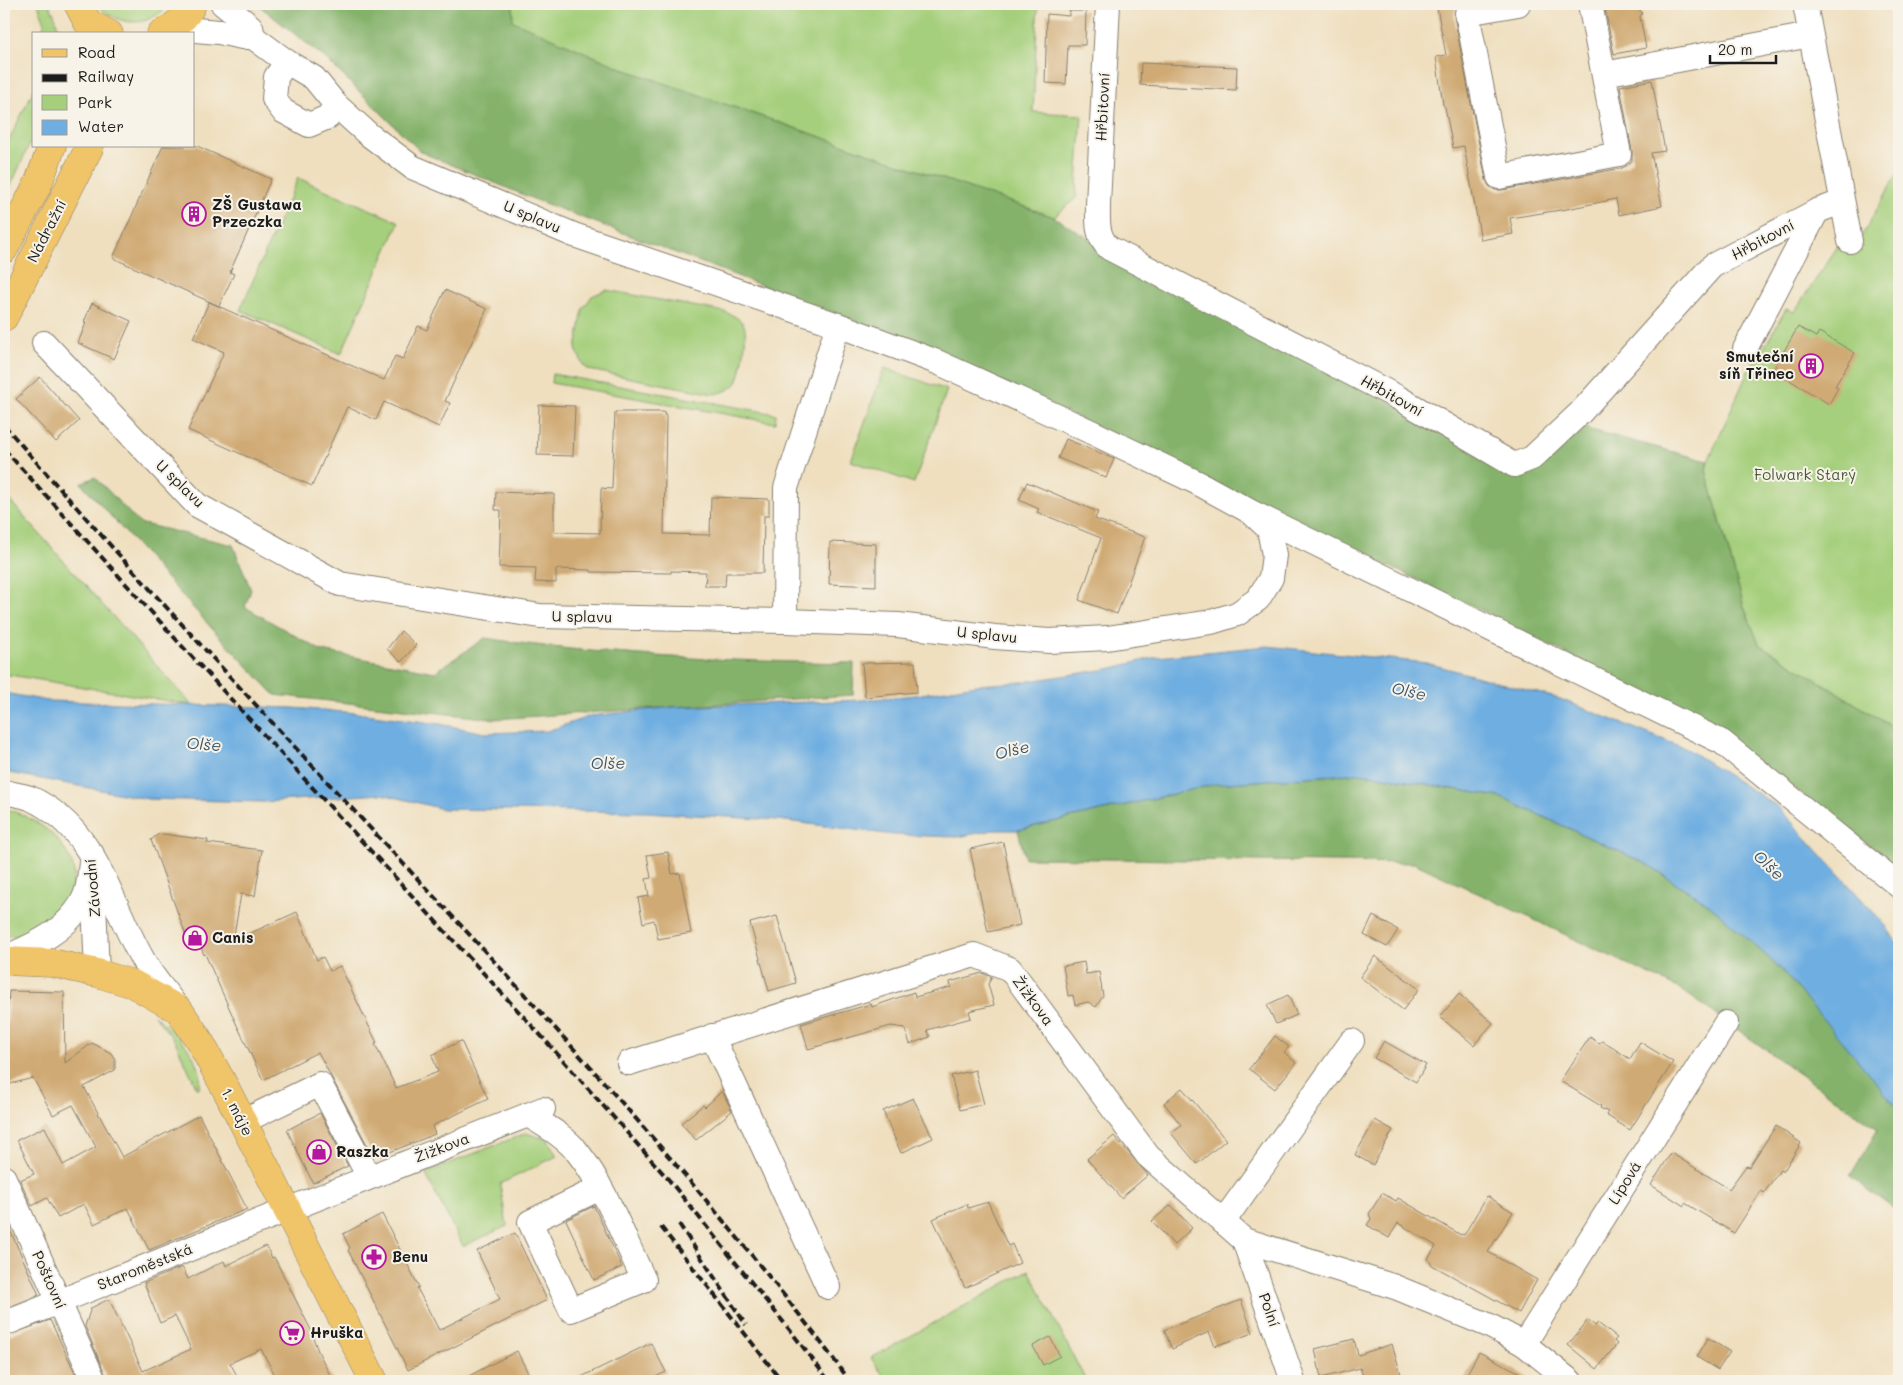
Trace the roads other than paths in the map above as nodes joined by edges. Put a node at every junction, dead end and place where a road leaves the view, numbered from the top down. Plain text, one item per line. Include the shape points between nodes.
1 (192, 4) edge
2 (223, 4) edge
3 (1108, 4) edge
4 (1518, 4) edge
5 (1590, 4) edge
6 (1804, 4) edge
7 (166, 31) edge
8 (1810, 35) junction
9 (253, 37) junction
10 (287, 62) junction
11 (1604, 74) junction
12 (336, 105) junction
13 (51, 148) edge
14 (89, 148) edge
15 (1842, 202) junction
16 (1817, 211) junction
17 (1850, 241) dead end
18 (4, 249) edge
19 (4, 317) edge
20 (838, 325) junction
21 (44, 343) dead end
22 (1745, 350) dead end
23 (1251, 512) junction
24 (785, 621) junction
25 (4, 792) edge
26 (92, 854) junction
27 (1899, 886) edge
28 (4, 960) edge
29 (97, 973) junction
30 (179, 1010) junction
31 (1726, 1023) dead end
32 (712, 1036) junction
33 (1352, 1041) dead end
34 (629, 1063) dead end
35 (242, 1122) junction
36 (369, 1177) junction
37 (4, 1178) edge
38 (600, 1188) junction
39 (286, 1212) junction
40 (1224, 1222) junction
41 (1244, 1240) junction
42 (828, 1287) dead end
43 (59, 1301) junction
44 (4, 1324) edge
45 (1524, 1344) junction
46 (94, 1381) edge
47 (374, 1381) edge
48 (1294, 1381) edge
49 (1570, 1381) edge

1 - 7 main road
2 - 9 street via 251,27
3 - 16 street, Hřbitovní via 1098,223 1101,241 1397,397 1514,465 1532,458 1580,413 1712,266
4 - 11 street via 1467,14 1498,177 1619,154
5 - 11 street
6 - 8 street
7 - 9 street, U splavu via 219,32
8 - 11 street
8 - 15 street
9 - 10 street, U splavu
10 - 12 street, U splavu via 314,78
10 - 12 street via 276,77 274,99 283,111 309,124 328,117
12 - 20 street, U splavu via 412,167 574,235
13 - 18 main road, Nádražní via 38,184
14 - 19 main road, Nádražní
15 - 16 street, Hřbitovní
15 - 17 street
16 - 22 street
20 - 23 street, U splavu via 937,362 1085,428
20 - 24 street via 786,488
21 - 24 street, U splavu via 197,505 340,584 540,616
23 - 24 street, U splavu via 1269,529 1274,555 1271,578 1258,599 1237,614 1211,622 1107,638 1049,641 898,625
23 - 27 street via 1722,742
25 - 26 street, Závodní via 29,798 56,814
26 - 28 street via 85,895 69,919 37,944
26 - 29 street, Závodní
26 - 30 street via 143,961
28 - 29 main road, 1. máje via 52,963
29 - 30 main road, 1. máje via 133,984
30 - 35 main road, 1. máje via 200,1040
31 - 45 street, Lípová
32 - 34 street, Žižkova
32 - 40 street, Žižkova via 974,955 1010,969 1148,1156
32 - 42 street
33 - 40 street
35 - 36 street via 320,1084
35 - 39 main road, 1. máje
36 - 38 street, Žižkova via 535,1112 579,1154
36 - 39 street, Žižkova
37 - 43 street, Poštovní
38 - 38 street via 644,1280 571,1310 530,1222
39 - 43 street, Staroměstská
39 - 47 main road, 1. máje
40 - 41 street, Žižkova
41 - 45 street via 1395,1287 1488,1325
41 - 48 street, Polní
43 - 44 street, Staroměstská
43 - 46 street, Poštovní
45 - 49 street

